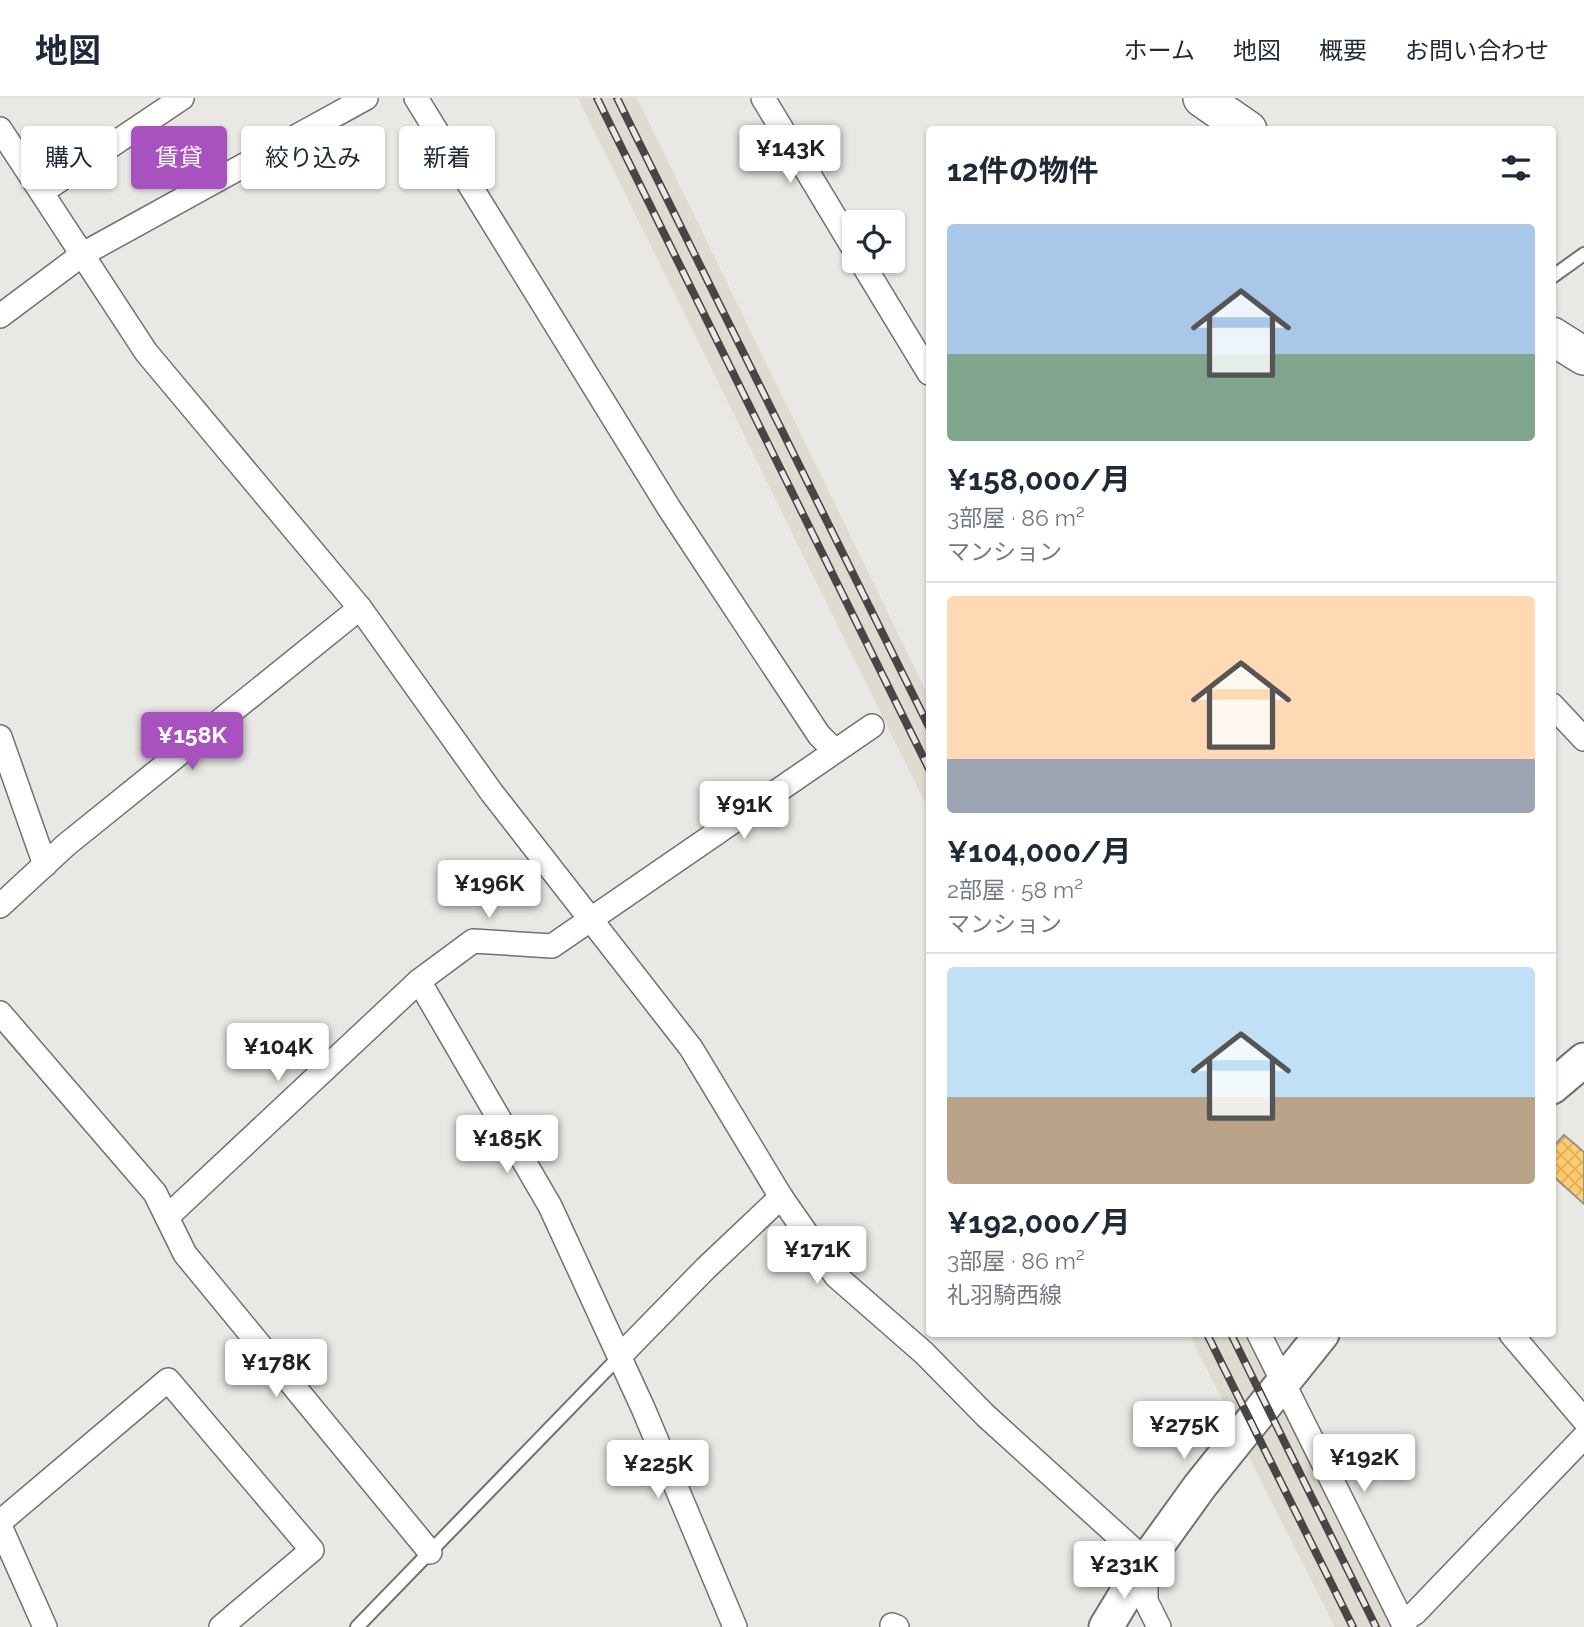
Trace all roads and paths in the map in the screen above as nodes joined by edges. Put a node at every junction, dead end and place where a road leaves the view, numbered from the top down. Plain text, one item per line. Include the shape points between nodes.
1 (182, 98) edge
2 (366, 98) edge
3 (416, 98) edge
4 (763, 98) edge
5 (1202, 98) edge
6 (1242, 126) edge
7 (0, 129) edge
8 (42, 192) junction
9 (842, 229) edge
10 (83, 254) junction
11 (1584, 254) edge
12 (868, 273) edge
13 (1556, 274) edge
14 (0, 316) edge
15 (1556, 338) edge
16 (1584, 356) edge
17 (926, 368) edge
18 (360, 608) junction
19 (1556, 709) edge
20 (872, 726) dead end
21 (0, 737) edge
22 (1584, 739) edge
23 (835, 751) junction
24 (45, 865) junction
25 (0, 906) edge
26 (591, 921) junction
27 (419, 981) junction
28 (0, 1013) edge
29 (1584, 1060) edge
30 (1556, 1084) edge
31 (781, 1197) junction
32 (167, 1217) junction
33 (1261, 1337) edge
34 (1320, 1337) edge
35 (1514, 1337) edge
36 (620, 1356) junction
37 (1283, 1381) junction
38 (1584, 1420) edge
39 (1584, 1437) edge
40 (0, 1524) edge
41 (430, 1552) junction
42 (1146, 1561) junction
43 (1403, 1624) edge
44 (45, 1627) edge
45 (221, 1627) edge
46 (357, 1627) edge
47 (734, 1627) edge
48 (1106, 1627) edge
49 (1159, 1627) edge

1 - 8 street
2 - 10 street
3 - 23 street via 669,508 819,735
4 - 9 street
5 - 6 main road
7 - 8 street
8 - 10 street
10 - 14 street
10 - 18 street via 146,352
11 - 13 lane
12 - 17 street
15 - 16 main road
18 - 24 street
18 - 26 street via 492,793
19 - 22 street
20 - 23 street
21 - 24 street
23 - 26 street
24 - 25 street
26 - 27 street via 552,946 473,941
26 - 31 street via 691,1048
27 - 32 street
27 - 36 street via 550,1206
28 - 32 street via 155,1193
29 - 30 main road
31 - 36 street
31 - 42 street via 836,1276
32 - 41 street via 185,1254
33 - 37 street
34 - 37 main road
35 - 38 street
36 - 41 lane
36 - 47 street
37 - 42 main road
37 - 43 street
39 - 43 street
40 - 44 street
40 - 45 street via 167,1380 312,1550
41 - 46 lane
42 - 48 main road
42 - 49 street via 1146,1601

